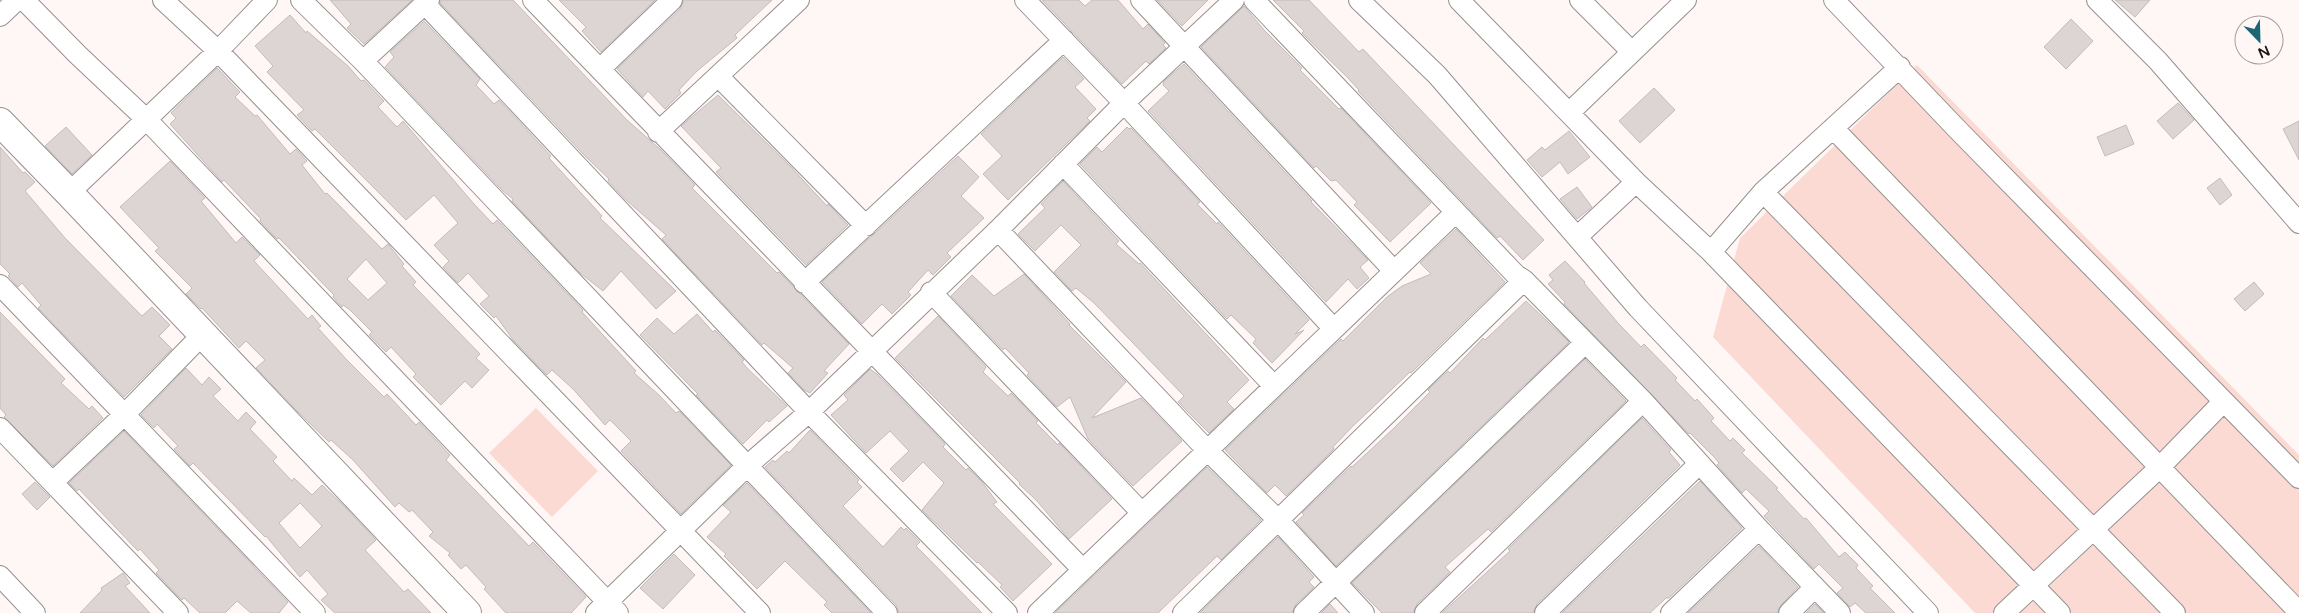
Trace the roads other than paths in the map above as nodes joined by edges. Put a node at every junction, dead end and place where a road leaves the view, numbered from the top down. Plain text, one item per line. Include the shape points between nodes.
1 (17, 0) edge
2 (24, 0) edge
3 (163, 0) edge
4 (267, 0) edge
5 (672, 0) edge
6 (799, 0) edge
7 (1025, 0) edge
8 (1141, 0) edge
9 (1234, 0) edge
10 (1254, 0) edge
11 (1359, 0) edge
12 (1459, 0) edge
13 (1580, 0) edge
14 (1686, 0) edge
15 (1834, 0) edge
16 (2097, 0) edge
17 (306, 2) edge
18 (427, 2) edge
19 (540, 3) edge
20 (0, 16) edge
21 (1064, 40) junction
22 (1185, 46) junction
23 (218, 52) junction
24 (1632, 52) junction
25 (363, 61) junction
26 (1900, 67) junction
27 (600, 69) junction
28 (718, 76) junction
29 (1124, 103) junction
30 (1569, 114) junction
31 (147, 120) junction
32 (0, 122) edge
33 (1833, 128) junction
34 (658, 132) junction
35 (1063, 164) junction
36 (1636, 182) junction
37 (1763, 192) junction
38 (69, 193) junction
39 (1456, 212) junction
40 (2299, 224) edge
41 (866, 226) junction
42 (998, 230) junction
43 (1577, 237) junction
44 (1711, 252) junction
45 (1394, 271) junction
46 (1524, 280) junction
47 (804, 283) junction
48 (0, 284) edge
49 (931, 292) junction
50 (1334, 329) junction
51 (203, 334) junction
52 (1586, 343) junction
53 (871, 351) junction
54 (1274, 386) junction
55 (1643, 401) junction
56 (2223, 402) junction
57 (809, 412) junction
58 (124, 415) junction
59 (0, 428) edge
60 (1208, 450) junction
61 (1699, 464) junction
62 (747, 466) junction
63 (2159, 468) junction
64 (2299, 478) edge
65 (53, 482) junction
66 (1142, 513) junction
67 (1279, 520) junction
68 (1759, 529) junction
69 (2094, 529) junction
70 (681, 531) junction
71 (1083, 570) junction
72 (0, 576) edge
73 (1335, 582) junction
74 (2034, 586) junction
75 (1815, 587) junction
76 (607, 609) edge
77 (2299, 612) edge
78 (35, 613) edge
79 (178, 613) edge
80 (315, 613) edge
81 (467, 613) edge
82 (760, 613) edge
83 (887, 613) edge
84 (1007, 613) edge
85 (1038, 613) edge
86 (1183, 613) edge
87 (1304, 613) edge
88 (1364, 613) edge
89 (1425, 613) edge
90 (1545, 613) edge
91 (1671, 613) edge
92 (1789, 613) edge
93 (1840, 613) edge
94 (1928, 613) edge
95 (2004, 613) edge
96 (2060, 613) edge
97 (2175, 613) edge

1 - 20 street
2 - 31 street
3 - 23 street
4 - 23 street
5 - 27 street
6 - 28 street
7 - 21 street
8 - 22 street
9 - 22 street
10 - 39 street
11 - 43 street via 1437,75
12 - 30 street
13 - 24 street
14 - 24 street
15 - 26 street
16 - 40 street via 2158,61
17 - 25 street
18 - 25 street
18 - 57 street
19 - 27 street
21 - 29 street
21 - 41 street
22 - 29 street
22 - 45 street
23 - 31 street
23 - 70 street
24 - 30 street
25 - 62 street
26 - 33 street
26 - 56 street
27 - 34 street
28 - 34 street
28 - 41 street
29 - 35 street
29 - 50 street
30 - 36 street
31 - 38 street
31 - 76 street
32 - 38 street
33 - 37 street
33 - 63 street
34 - 47 street
35 - 42 street
35 - 54 street
36 - 43 street
36 - 44 street
37 - 44 street
37 - 69 street
38 - 51 street
39 - 45 street
39 - 46 street
41 - 47 street
42 - 49 street
42 - 60 street
43 - 94 street via 1638,308
44 - 74 street
45 - 50 street
46 - 52 street
46 - 67 street
47 - 53 street
48 - 58 street
49 - 53 street
49 - 66 street
50 - 54 street
51 - 58 street
51 - 81 street
52 - 55 street
52 - 73 street
53 - 57 street
53 - 71 street
54 - 60 street
55 - 61 street
55 - 89 street
56 - 63 street
56 - 64 street
57 - 62 street
57 - 84 street
58 - 65 street
58 - 80 street
59 - 65 street
60 - 66 street
60 - 67 street
61 - 68 street
61 - 90 street
62 - 70 street
62 - 83 street
63 - 69 street
63 - 77 street
65 - 79 street
66 - 71 street
67 - 73 street
67 - 86 street
68 - 75 street
68 - 91 street
69 - 74 street
69 - 97 street
70 - 76 street
70 - 82 street
71 - 85 street
72 - 78 street
73 - 87 street
73 - 88 street
74 - 95 street
74 - 96 street
75 - 92 street
75 - 93 street

